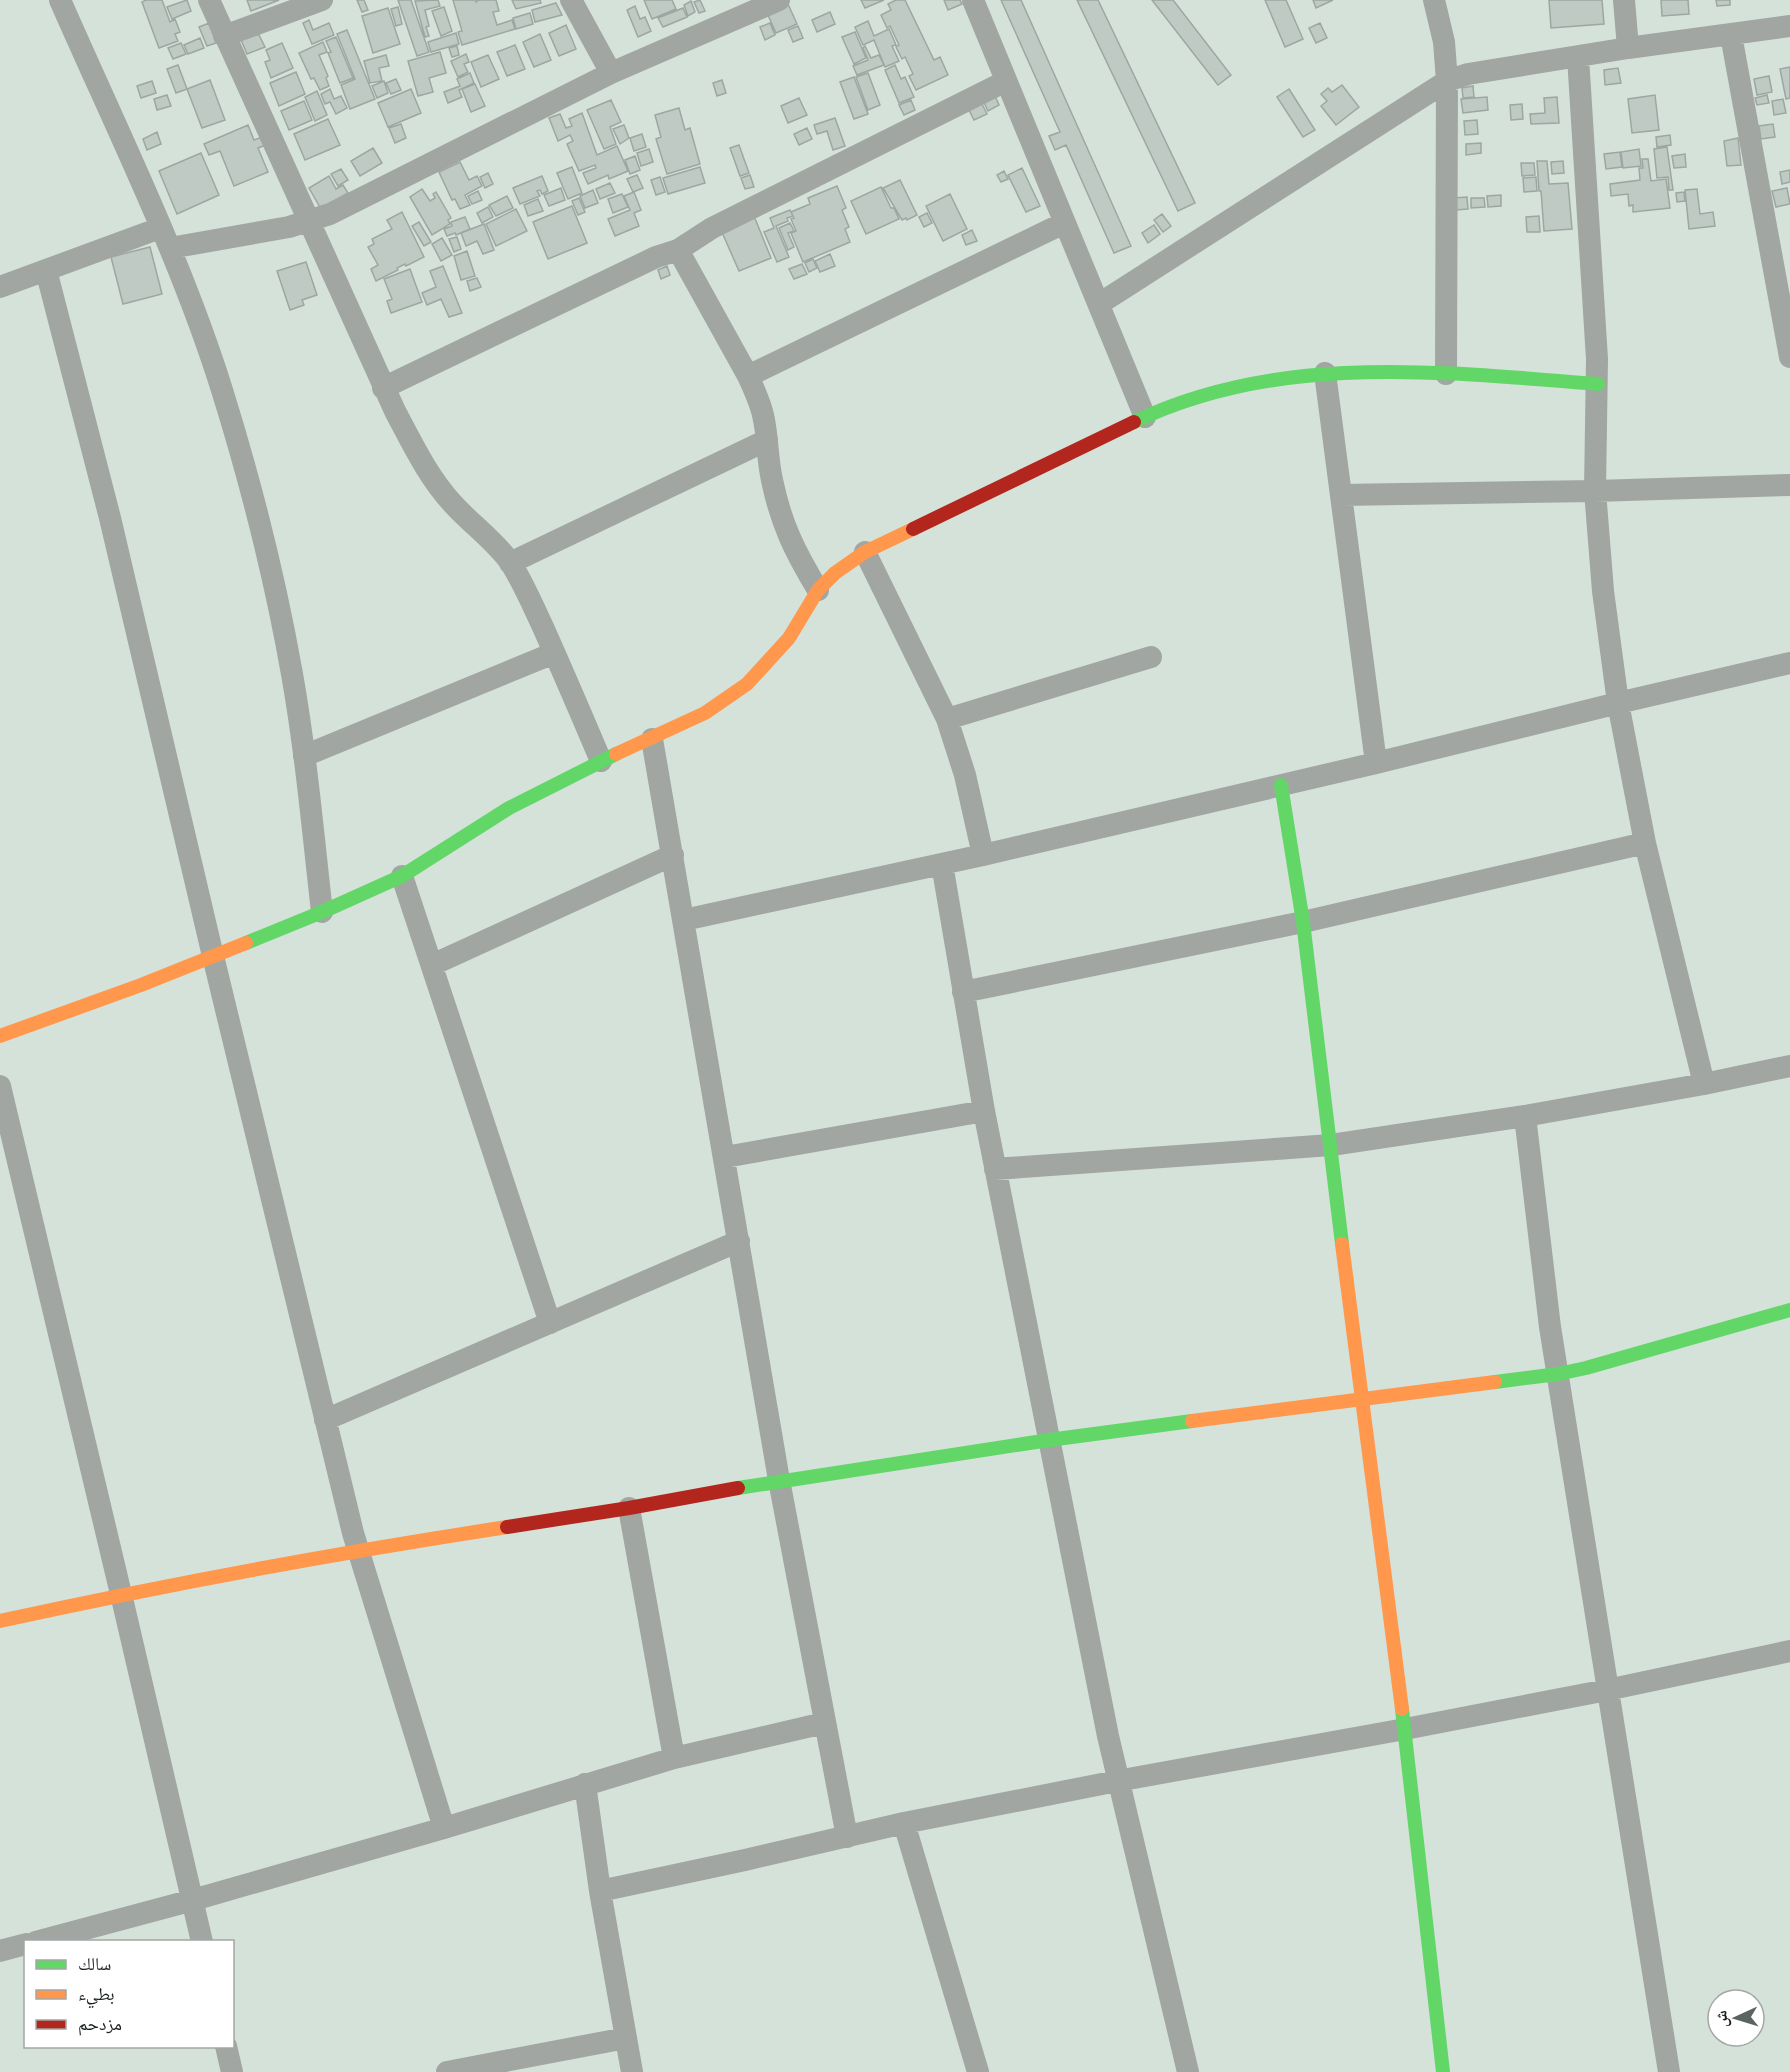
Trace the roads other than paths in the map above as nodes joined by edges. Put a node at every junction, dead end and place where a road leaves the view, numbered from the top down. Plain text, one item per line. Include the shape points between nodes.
1 (60, 0) edge
2 (209, 0) edge
3 (322, 0) edge
4 (571, 0) edge
5 (779, 0) edge
6 (972, 0) edge
7 (1434, 0) edge
8 (1624, 0) edge
9 (1790, 26) edge
10 (1731, 35) junction
11 (225, 36) junction
12 (1628, 48) junction
13 (1578, 57) junction
14 (611, 73) junction
15 (1006, 81) junction
16 (1448, 81) junction
17 (308, 223) junction
18 (1064, 223) junction
19 (165, 238) junction
20 (678, 250) junction
21 (46, 270) junction
22 (0, 287) edge
23 (1099, 304) junction
24 (1790, 357) edge
25 (1325, 373) junction
26 (1446, 374) junction
27 (748, 376) junction
28 (1598, 384) junction
29 (383, 388) junction
30 (1145, 417) junction
31 (767, 440) junction
32 (1790, 485) edge
33 (1595, 491) junction
34 (1341, 495) junction
35 (865, 552) junction
36 (510, 563) junction
37 (818, 590) junction
38 (554, 652) junction
39 (1151, 657) dead end
40 (1790, 663) edge
41 (1618, 702) junction
42 (947, 719) junction
43 (652, 739) junction
44 (304, 756) junction
45 (601, 761) junction
46 (1376, 763) junction
47 (1281, 785) junction
48 (1646, 843) junction
49 (674, 855) junction
50 (983, 855) junction
51 (942, 864) junction
52 (402, 876) junction
53 (322, 912) junction
54 (684, 920) junction
55 (1303, 922) junction
56 (213, 956) junction
57 (432, 965) junction
58 (963, 992) junction
59 (0, 1036) edge
60 (1790, 1066) edge
61 (1704, 1084) junction
62 (0, 1086) edge
63 (984, 1111) junction
64 (1525, 1116) junction
65 (1331, 1145) junction
66 (725, 1157) junction
67 (995, 1169) junction
68 (739, 1241) junction
69 (1790, 1310) edge
70 (550, 1323) junction
71 (1558, 1374) junction
72 (1361, 1398) junction
73 (326, 1420) junction
74 (1049, 1440) junction
75 (779, 1480) junction
76 (629, 1508) junction
77 (358, 1550) junction
78 (122, 1593) junction
79 (0, 1621) edge
80 (1790, 1651) edge
81 (1607, 1690) junction
82 (824, 1723) junction
83 (1405, 1729) junction
84 (674, 1758) junction
85 (1117, 1781) junction
86 (585, 1784) junction
87 (904, 1823) junction
88 (444, 1828) junction
89 (847, 1837) junction
90 (600, 1891) junction
91 (193, 1899) junction
92 (40, 1940) edge
93 (202, 1940) edge
94 (24, 1945) edge
95 (0, 1951) edge
96 (626, 2038) junction
97 (226, 2048) edge
98 (232, 2072) edge
99 (447, 2072) edge
100 (632, 2072) edge
101 (978, 2072) edge
102 (1188, 2072) edge
103 (1443, 2072) edge
104 (1669, 2072) edge

1 - 19 street
2 - 11 street
3 - 11 street
4 - 14 street
5 - 14 street
6 - 15 street
7 - 16 street
8 - 12 street
9 - 10 street
10 - 12 street
10 - 24 street
11 - 17 street
12 - 13 street
13 - 16 street via 1468,74
13 - 28 street
14 - 17 street
15 - 18 street
15 - 20 street via 712,228
16 - 23 street
16 - 26 street
17 - 19 street
17 - 29 street
18 - 23 street
18 - 27 street
19 - 21 street
19 - 44 street via 222,389 244,462 284,632
20 - 27 street
20 - 29 street
21 - 22 street
21 - 56 street via 110,518
23 - 30 street
25 - 26 street
25 - 30 street via 1233,388
25 - 34 street
26 - 28 street
27 - 31 street
28 - 33 street
29 - 36 street via 435,482
30 - 35 street
31 - 36 street
31 - 37 street via 771,477 784,528
32 - 33 street
33 - 34 street
33 - 41 street
34 - 46 street
35 - 37 street
35 - 42 street
36 - 38 street
37 - 43 street via 789,638 747,684 705,713
38 - 44 street
38 - 45 street
39 - 42 street
40 - 41 street
41 - 46 street
41 - 48 street
42 - 50 street
43 - 45 street
43 - 49 street
44 - 53 street
45 - 52 street via 478,826
46 - 47 street
47 - 50 street
47 - 55 street
48 - 55 street
48 - 61 street
49 - 54 street
49 - 57 street
50 - 51 street
51 - 54 street
51 - 58 street
52 - 53 street
52 - 57 street
53 - 56 street
54 - 66 street
55 - 58 street
55 - 65 street
56 - 59 street
56 - 73 street
57 - 70 street
58 - 63 street
60 - 61 street
61 - 64 street
62 - 78 street
63 - 66 street
63 - 67 street
64 - 65 street
64 - 71 street
65 - 67 street
65 - 72 street
66 - 68 street
67 - 74 street
68 - 70 street
68 - 75 street
69 - 71 street
70 - 73 street
71 - 72 street
71 - 81 street
72 - 74 street
72 - 83 street
73 - 77 street
74 - 75 street
74 - 85 street
75 - 76 street
75 - 82 street
76 - 77 street
76 - 84 street
77 - 78 street
77 - 88 street
78 - 79 street
78 - 91 street
80 - 81 street
81 - 83 street
81 - 104 street
82 - 84 street
82 - 89 street
83 - 85 street
83 - 103 street
84 - 86 street
85 - 87 street
85 - 102 street
86 - 88 street
86 - 90 street
87 - 89 street
87 - 101 street
88 - 91 street
89 - 90 street
90 - 96 street
91 - 92 street
91 - 93 street
94 - 95 street
96 - 99 street
96 - 100 street
97 - 98 street

